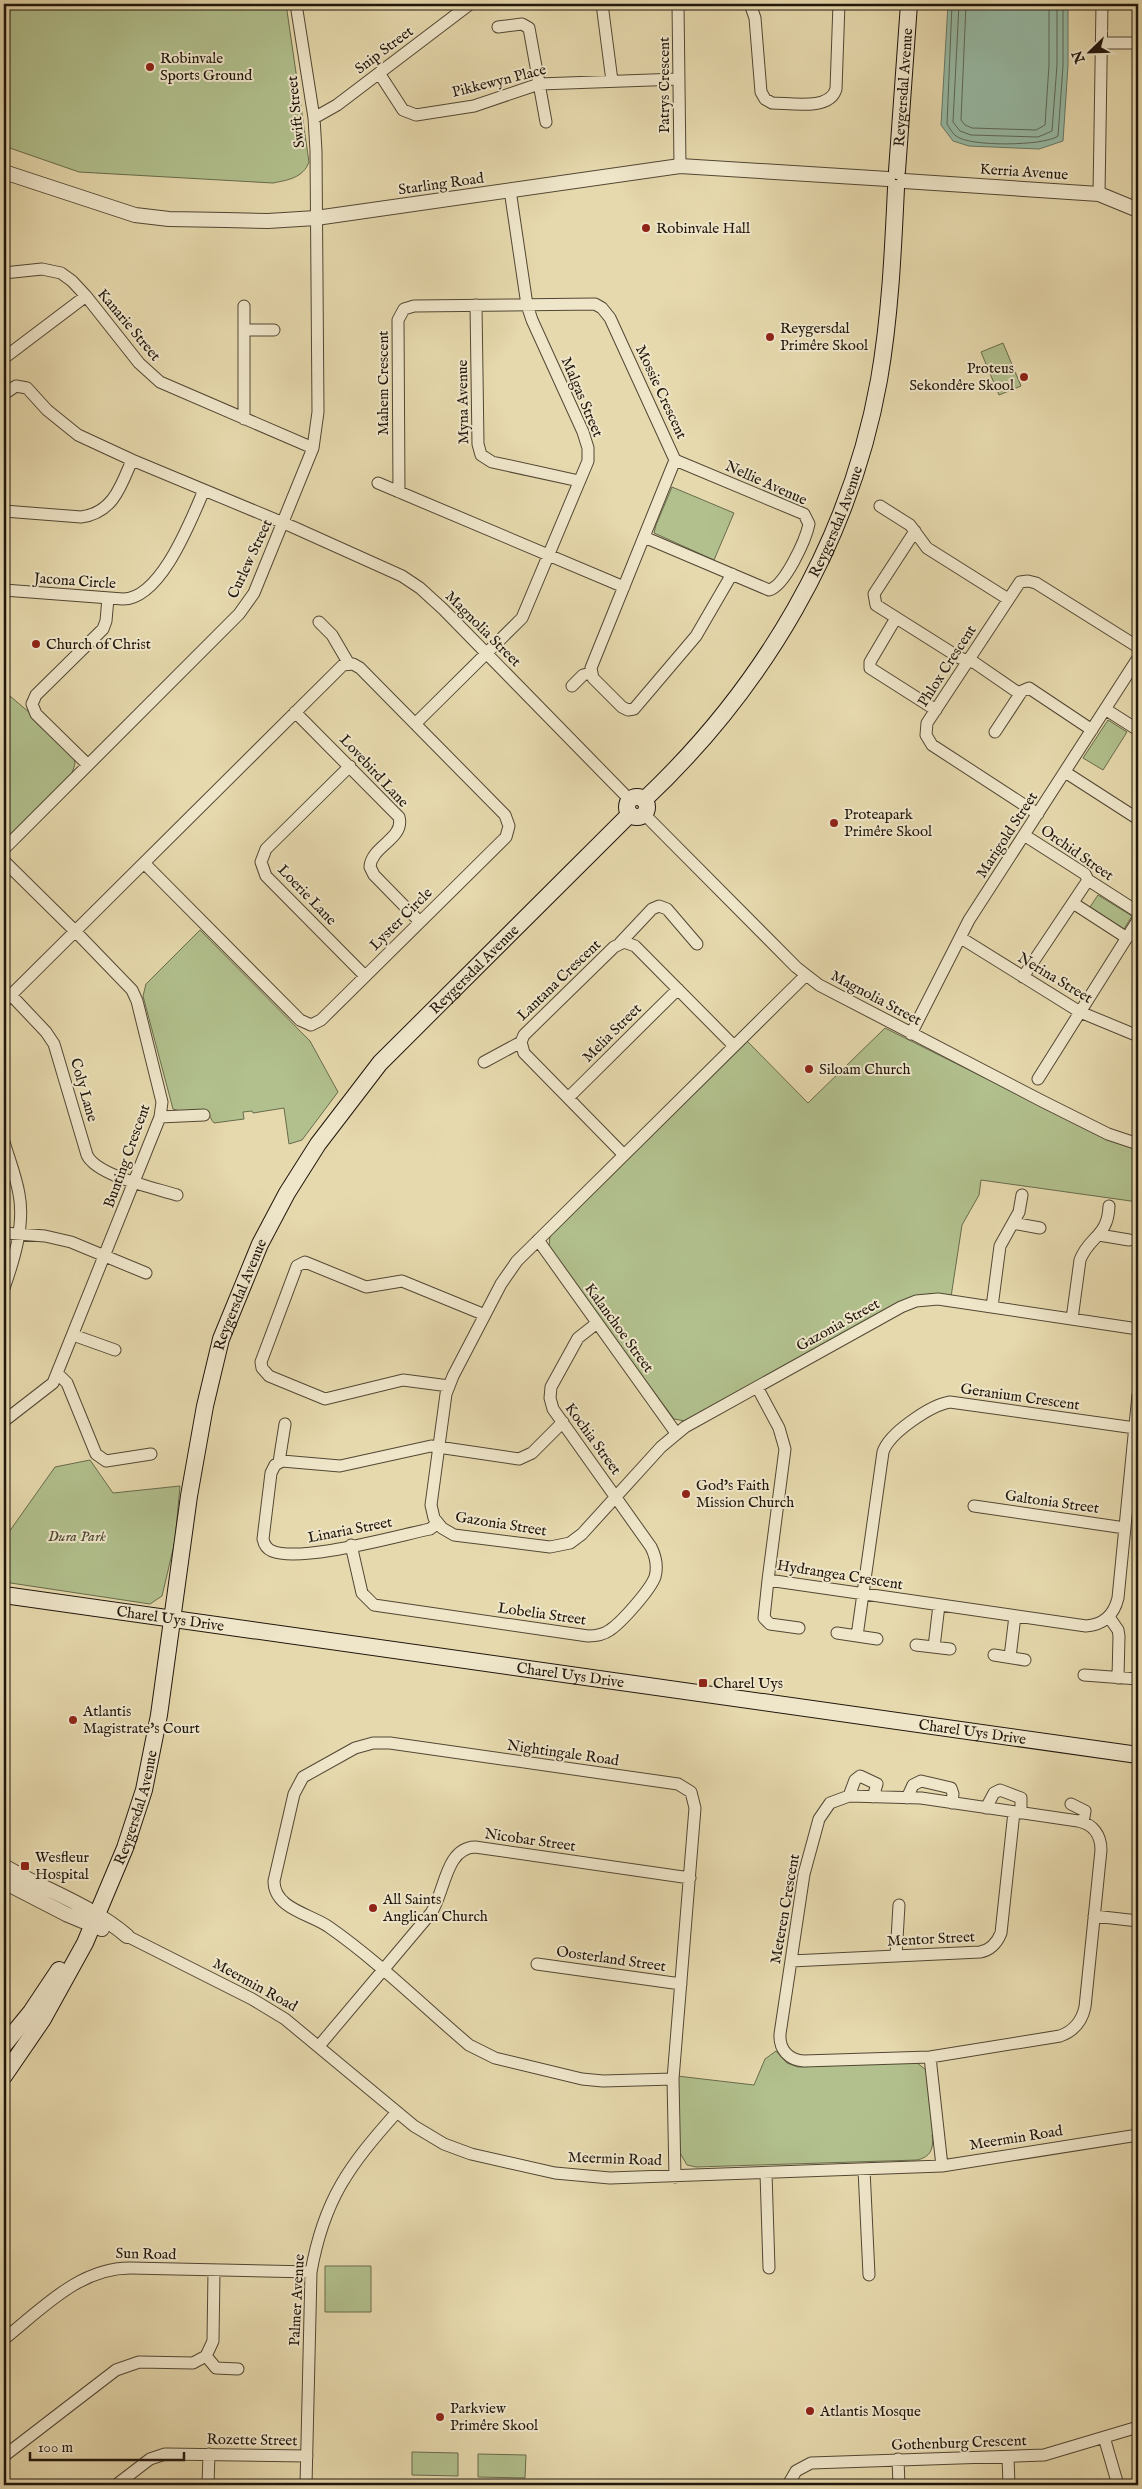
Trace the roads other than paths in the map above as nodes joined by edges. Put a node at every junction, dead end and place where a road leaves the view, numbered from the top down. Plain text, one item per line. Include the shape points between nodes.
1 (296, 4) edge
2 (470, 4) edge
3 (602, 4) edge
4 (678, 4) edge
5 (750, 4) edge
6 (839, 4) edge
7 (909, 4) edge
8 (1102, 4) edge
9 (498, 27) dead end
10 (1102, 43) junction
11 (1138, 43) edge
12 (379, 73) junction
13 (679, 80) junction
14 (612, 81) junction
15 (539, 84) junction
16 (314, 118) junction
17 (546, 122) dead end
18 (680, 166) junction
19 (4, 172) edge
20 (896, 180) junction
21 (510, 190) junction
22 (1098, 194) junction
23 (1138, 210) edge
24 (316, 218) junction
25 (4, 273) edge
26 (86, 296) junction
27 (476, 305) junction
28 (527, 305) junction
29 (244, 306) dead end
30 (244, 330) junction
31 (274, 330) dead end
32 (4, 358) edge
33 (4, 394) edge
34 (244, 419) junction
35 (314, 448) junction
36 (132, 460) junction
37 (675, 460) junction
38 (579, 481) junction
39 (378, 483) dead end
40 (204, 490) junction
41 (399, 492) junction
42 (880, 506) dead end
43 (4, 511) edge
44 (284, 523) junction
45 (914, 531) junction
46 (644, 537) junction
47 (549, 555) junction
48 (732, 574) junction
49 (624, 587) junction
50 (4, 590) edge
51 (108, 598) junction
52 (1008, 599) junction
53 (896, 618) junction
54 (319, 622) dead end
55 (1138, 647) edge
56 (486, 653) junction
57 (1138, 658) edge
58 (968, 661) junction
59 (349, 664) junction
60 (591, 673) junction
61 (572, 686) dead end
62 (1020, 694) junction
63 (1105, 709) junction
64 (936, 710) junction
65 (296, 712) junction
66 (415, 724) junction
67 (1092, 730) junction
68 (1138, 730) edge
69 (996, 732) dead end
70 (88, 765) junction
71 (350, 766) junction
72 (1065, 772) junction
73 (637, 807) junction
74 (1038, 814) junction
75 (1138, 819) edge
76 (1024, 835) junction
77 (4, 849) edge
78 (4, 861) edge
79 (144, 863) junction
80 (1088, 880) junction
81 (1073, 903) junction
82 (1138, 912) edge
83 (1138, 920) edge
84 (420, 922) junction
85 (75, 931) junction
86 (961, 938) junction
87 (1127, 938) junction
88 (620, 943) junction
89 (697, 944) dead end
90 (806, 975) junction
91 (365, 976) junction
92 (1023, 977) junction
93 (678, 990) junction
94 (7, 999) edge
95 (1080, 1012) junction
96 (911, 1034) junction
97 (1138, 1036) edge
98 (521, 1042) junction
99 (734, 1046) junction
100 (484, 1062) dead end
101 (1038, 1079) dead end
102 (568, 1098) junction
103 (204, 1115) dead end
104 (160, 1117) junction
105 (4, 1142) edge
106 (1138, 1144) edge
107 (624, 1155) junction
108 (134, 1181) junction
109 (177, 1195) dead end
110 (1022, 1195) dead end
111 (1110, 1206) dead end
112 (1013, 1223) junction
113 (1040, 1228) dead end
114 (4, 1233) edge
115 (18, 1234) junction
116 (1099, 1235) junction
117 (538, 1240) junction
118 (1129, 1240) dead end
119 (104, 1256) junction
120 (146, 1273) dead end
121 (4, 1288) edge
122 (992, 1307) junction
123 (485, 1314) junction
124 (1072, 1319) junction
125 (597, 1323) junction
126 (1138, 1329) edge
127 (73, 1335) junction
128 (115, 1350) dead end
129 (57, 1372) junction
130 (449, 1386) junction
131 (757, 1387) junction
132 (1138, 1396) edge
133 (4, 1421) edge
134 (563, 1422) junction
135 (285, 1424) dead end
136 (1135, 1428) junction
137 (676, 1433) junction
138 (438, 1448) junction
139 (151, 1454) dead end
140 (279, 1462) junction
141 (616, 1496) junction
142 (974, 1506) dead end
143 (438, 1523) junction
144 (1125, 1528) junction
145 (351, 1545) junction
146 (768, 1580) junction
147 (863, 1594) junction
148 (4, 1595) edge
149 (939, 1605) junction
150 (1015, 1616) junction
151 (1109, 1616) junction
152 (174, 1618) junction
153 (799, 1628) dead end
154 (837, 1633) dead end
155 (857, 1636) junction
156 (876, 1639) dead end
157 (916, 1645) dead end
158 (934, 1647) junction
159 (950, 1649) dead end
160 (994, 1655) dead end
161 (1010, 1657) junction
162 (1026, 1660) dead end
163 (1084, 1675) dead end
164 (1118, 1678) junction
165 (1138, 1679) edge
166 (1138, 1755) edge
167 (849, 1796) junction
168 (873, 1797) junction
169 (907, 1798) junction
170 (952, 1803) junction
171 (1071, 1804) dead end
172 (986, 1808) junction
173 (1017, 1812) junction
174 (1083, 1822) junction
175 (4, 1866) edge
176 (690, 1878) junction
177 (4, 1882) edge
178 (899, 1905) dead end
179 (93, 1915) junction
180 (1094, 1916) junction
181 (1138, 1921) edge
182 (127, 1936) joint
183 (896, 1956) junction
184 (791, 1961) junction
185 (537, 1964) dead end
186 (382, 1970) junction
187 (681, 1984) junction
188 (4, 2045) edge
189 (319, 2046) junction
190 (930, 2057) junction
191 (4, 2076) edge
192 (673, 2079) junction
193 (397, 2112) junction
194 (1138, 2135) edge
195 (942, 2166) junction
196 (864, 2169) junction
197 (766, 2173) junction
198 (675, 2177) junction
199 (769, 2268) dead end
200 (214, 2271) junction
201 (311, 2272) junction
202 (869, 2275) dead end
203 (4, 2339) edge
204 (206, 2356) junction
205 (238, 2368) dead end
206 (1138, 2427) edge
207 (1104, 2437) junction
208 (209, 2454) junction
209 (4, 2456) edge
210 (307, 2456) junction
211 (1008, 2457) junction
212 (898, 2460) junction
213 (116, 2485) edge
214 (208, 2485) edge
215 (306, 2485) edge
216 (788, 2485) edge
217 (898, 2485) edge
218 (1010, 2485) edge
219 (1118, 2485) edge

1 - 16 street, Swift Street
2 - 12 street, Snip Street
3 - 14 street
4 - 13 street, Patrys Crescent
5 - 6 street via 755,18 761,92 765,100 772,103 823,102 832,97 836,89
7 - 20 main road, Reygersdal Avenue
8 - 10 street
9 - 15 street via 528,26
10 - 11 street
10 - 22 street
12 - 15 street, Pikkewyn Place via 403,110 412,115 474,106
12 - 16 street, Snip Street
13 - 14 street, Pikkewyn Place
13 - 18 street, Patrys Crescent
14 - 15 street, Pikkewyn Place
15 - 17 street
16 - 24 street, Swift Street
18 - 20 street, Starling Road
18 - 21 street, Starling Road
19 - 24 street, Starling Road via 135,215 251,221
20 - 22 street, Kerria Avenue
20 - 73 main road, Reygersdal Avenue via 888,309 879,381 864,441 838,520 802,596 758,668 705,738
21 - 24 street, Starling Road
21 - 28 street, Malgas Street
22 - 23 street, Kerria Avenue
24 - 35 street, Curlew Street via 318,412
25 - 26 street, Kanarie Street via 52,269 72,281
26 - 32 street
26 - 34 street, Kanarie Street via 127,350 160,382
27 - 28 street, Mahem Crescent
27 - 38 street, Myna Avenue via 478,444 481,455 492,462
27 - 41 street, Mahem Crescent via 410,306 400,315
28 - 37 street, Mossie Crescent via 589,304 606,311
28 - 38 street, Malgas Street via 586,440 588,461
29 - 30 street
30 - 31 street
30 - 34 street
33 - 36 street via 16,386 27,388 78,435
34 - 35 street, Kanarie Street
35 - 44 street, Curlew Street
36 - 40 street
36 - 43 street via 115,499 93,514 81,518
37 - 46 street, Mossie Crescent
37 - 48 street, Nellie Avenue via 807,517 808,527 800,549 776,587 769,590
38 - 47 street, Malgas Street
39 - 41 street
40 - 44 street
40 - 51 street, Jacona Circle via 176,554 142,592 128,599
41 - 47 street
42 - 45 street
44 - 56 street, Magnolia Street via 413,582
44 - 70 street, Curlew Street via 254,593 239,614
45 - 52 street via 927,548
45 - 53 street via 874,597 878,606
46 - 48 street, Nellie Avenue
46 - 49 street, Mossie Crescent
47 - 49 street
47 - 56 street, Malgas Street via 522,618
48 - 60 street via 696,636 634,709 622,708
49 - 60 street, Mossie Crescent
50 - 51 street, Jacona Circle
51 - 70 street via 103,629 36,695 32,704 36,714
52 - 55 street via 1017,585 1032,581
52 - 58 street, Phlox Crescent
53 - 58 street
53 - 64 street via 870,662 870,668
54 - 59 street, Lyster Circle via 332,635
56 - 66 street, Malgas Street
56 - 73 street, Magnolia Street
57 - 63 street, Marigold Street
58 - 62 street
58 - 64 street, Phlox Crescent
59 - 65 street via 340,667
59 - 66 street, Lyster Circle via 360,668
60 - 61 street via 582,675
62 - 67 street via 1026,688 1032,688
62 - 69 street
63 - 67 street, Marigold Street
63 - 68 street
64 - 74 street, Phlox Crescent via 926,731 932,746
65 - 71 street, Lovebird Lane
65 - 79 street
66 - 84 street, Lyster Circle via 505,815 509,826 506,836
67 - 72 street, Marigold Street
70 - 77 street, Curlew Street
71 - 84 street, Lovebird Lane via 400,820 397,831 371,858 371,871
71 - 91 street, Loerie Lane via 266,849 261,862 266,876
72 - 74 street, Marigold Street
72 - 75 street
73 - 90 street, Magnolia Street
73 - 152 main road, Reygersdal Avenue via 390,1052 330,1126 280,1206 247,1271 218,1348 194,1466
74 - 76 street, Marigold Street
76 - 80 street, Orchid Street via 1085,874
76 - 86 street, Marigold Street
78 - 85 street, Bunting Crescent
79 - 85 street
79 - 91 street, Lyster Circle via 305,1024 319,1022
80 - 81 street
80 - 82 street, Orchid Street
81 - 87 street
81 - 92 street
83 - 87 street
84 - 91 street, Lyster Circle
85 - 94 street
85 - 104 street, Bunting Crescent via 124,980 137,1001 162,1093
86 - 92 street, Nerina Street
86 - 96 street, Marigold Street
87 - 95 street
88 - 89 street via 652,909 659,906 668,908
88 - 93 street, Lantana Crescent via 635,946
88 - 98 street, Lantana Crescent via 524,1035
90 - 96 street, Magnolia Street via 830,992
90 - 99 street, Gazonia Street
92 - 95 street, Nerina Street
93 - 99 street, Lantana Crescent
93 - 102 street, Melia Street
94 - 108 street, Coly Lane via 46,1032 54,1044 90,1160 101,1169
95 - 97 street, Nerina Street
95 - 101 street
96 - 106 street, Magnolia Street via 1101,1130
98 - 100 street
98 - 102 street, Lantana Crescent via 524,1053
99 - 107 street, Gazonia Street
102 - 107 street, Lantana Crescent
103 - 104 street
104 - 108 street, Bunting Crescent
105 - 115 street via 20,1197
107 - 117 street, Gazonia Street
108 - 109 street, Coly Lane
108 - 119 street, Bunting Crescent
110 - 112 street
111 - 116 street via 1107,1223
112 - 113 street
112 - 122 street via 1000,1246
114 - 115 street
115 - 119 street via 62,1239
115 - 121 street
116 - 118 street
116 - 124 street via 1080,1260
117 - 123 street, Gazonia Street via 511,1268
117 - 125 street, Kalanchoe Street
119 - 120 street
119 - 127 street, Bunting Crescent
122 - 124 street, Gazonia Street
122 - 131 street, Gazonia Street via 931,1299 908,1303
123 - 130 street, Gazonia Street
123 - 130 street via 402,1281 394,1280 370,1288 304,1262 297,1266 261,1362 269,1376 325,1399 403,1380
124 - 126 street, Gazonia Street
125 - 134 street, Kochia Street via 578,1338 551,1387 551,1403
125 - 137 street, Kalanchoe Street
127 - 128 street
127 - 129 street, Bunting Crescent
129 - 133 street, Bunting Crescent via 53,1383
129 - 139 street via 67,1383 100,1458 106,1461
130 - 138 street, Gazonia Street
131 - 137 street, Gazonia Street
131 - 146 street, Hydrangea Crescent via 779,1428 785,1449
132 - 136 street
134 - 138 street via 532,1453 519,1459
134 - 141 street, Kochia Street
135 - 140 street, Linaria Street
136 - 144 street
136 - 147 street, Geranium Crescent via 956,1403 944,1403 933,1408 894,1435 885,1446
137 - 141 street, Gazonia Street
138 - 140 street via 431,1446 340,1466
138 - 143 street, Gazonia Street via 430,1505
140 - 145 street, Linaria Street via 271,1472 263,1536 265,1546 273,1552 299,1555
141 - 143 street, Gazonia Street via 577,1539 557,1547 454,1535
141 - 145 street, Lobelia Street via 652,1547 656,1568 649,1588 614,1627 600,1635 588,1636 374,1605 362,1593
142 - 144 street, Galtonia Street
143 - 145 street, Linaria Street via 430,1529
144 - 151 street via 1118,1598
146 - 147 street, Hydrangea Crescent
146 - 153 street via 764,1618 770,1624
147 - 149 street, Hydrangea Crescent
147 - 155 street, Geranium Crescent
148 - 152 main road, Charel Uys Drive
149 - 150 street, Hydrangea Crescent
149 - 158 street
150 - 151 street, Hydrangea Crescent via 1086,1626 1098,1624
150 - 161 street
151 - 164 street via 1119,1636
152 - 166 main road, Charel Uys Drive
152 - 179 main road, Reygersdal Avenue via 144,1790 125,1848
154 - 155 street
155 - 156 street
157 - 158 street
158 - 159 street
160 - 161 street
161 - 162 street
163 - 164 street
164 - 165 street
167 - 168 street, Meteren Crescent
167 - 168 street via 860,1776 877,1784
167 - 184 street, Meteren Crescent via 830,1803 819,1819 804,1874
168 - 169 street, Meteren Crescent
169 - 170 street, Meteren Crescent
169 - 170 street via 913,1785 921,1780 951,1788
170 - 172 street, Meteren Crescent
171 - 174 street via 1085,1811
172 - 173 street, Meteren Crescent
172 - 173 street via 1000,1790 1020,1798
173 - 174 street, Meteren Crescent
173 - 183 street, Mentor Street via 1001,1933 996,1943 980,1952
174 - 180 street, Meteren Crescent via 1095,1831 1101,1845
175 - 179 street
176 - 186 street, Nicobar Street via 466,1848 451,1862 442,1894 431,1913
176 - 186 street, Nightingale Road via 696,1804 691,1792 683,1786 390,1743 360,1746 308,1773 299,1782 274,1886 282,1901 328,1926
176 - 187 street, Nightingale Road
177 - 179 street
178 - 183 street
179 - 182 street, Meermin Road
179 - 188 main road, Reygersdal Avenue via 54,1977
179 - 191 main road, Reygersdal Avenue via 85,1943 43,2018
180 - 181 street
180 - 190 street, Meteren Crescent via 1084,2013 1074,2028 1060,2036
182 - 189 street, Meermin Road via 268,2009
183 - 184 street, Mentor Street
184 - 190 street, Meteren Crescent via 780,2040 788,2056 804,2062
185 - 187 street, Oosterland Street
186 - 189 street, Nicobar Street
186 - 192 street, Nightingale Road via 469,2045 489,2056 592,2081
187 - 192 street, Nightingale Road
189 - 193 street, Meermin Road
190 - 195 street
192 - 198 street, Nightingale Road
193 - 198 street, Meermin Road via 423,2133 471,2154 591,2178
193 - 201 street, Palmer Avenue via 360,2154 340,2184 323,2221
194 - 195 street, Meermin Road
195 - 196 street, Meermin Road
196 - 197 street, Meermin Road
196 - 202 street
197 - 198 street, Meermin Road
197 - 199 street
200 - 201 street, Sun Road
200 - 203 street, Sun Road via 118,2268 96,2272 73,2285
200 - 204 street via 213,2341
201 - 210 street, Palmer Avenue
204 - 205 street via 216,2368
204 - 209 street via 194,2363 139,2362 116,2370
206 - 207 street, Gothenburg Crescent
207 - 211 street, Gothenburg Crescent via 1044,2455
207 - 219 street
208 - 210 street, Rozette Street
208 - 213 street, Rozette Street via 157,2456
208 - 214 street
210 - 215 street, Palmer Avenue
211 - 212 street, Gothenburg Crescent
211 - 218 street
212 - 216 street, Gothenburg Crescent via 811,2463 796,2471
212 - 217 street

